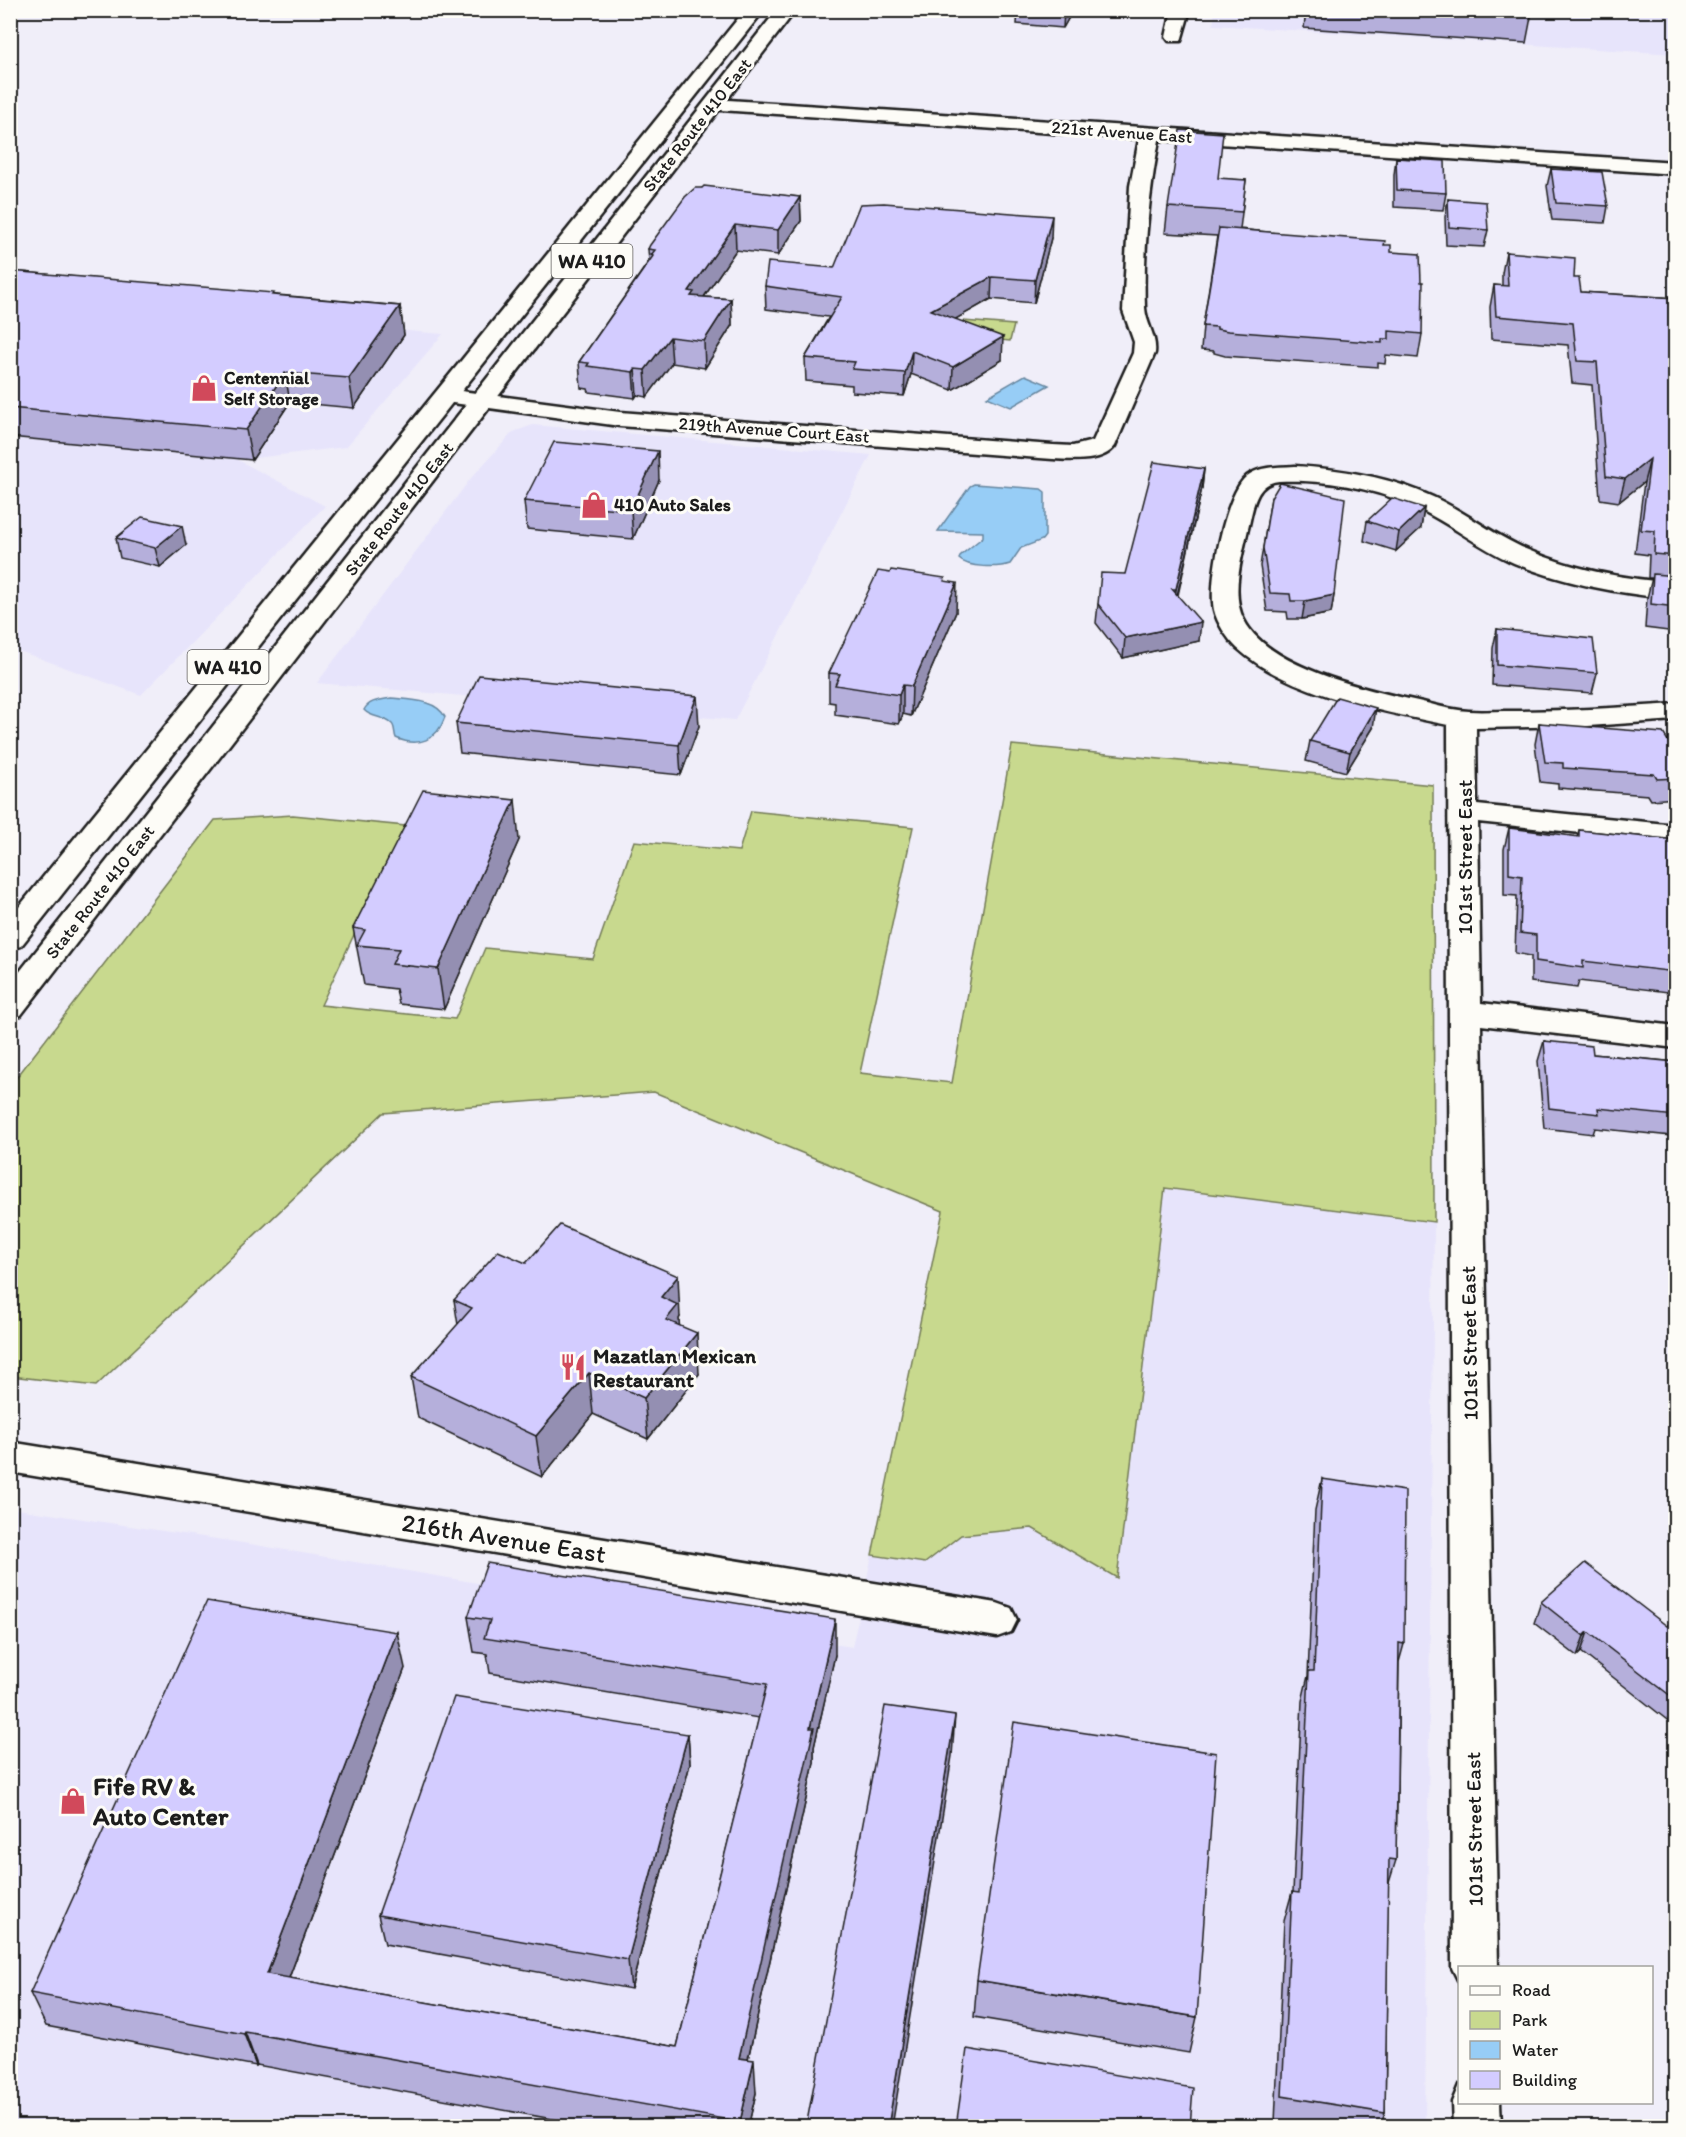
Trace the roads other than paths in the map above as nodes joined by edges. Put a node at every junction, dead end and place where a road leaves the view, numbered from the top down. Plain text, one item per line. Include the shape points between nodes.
1 (755, 10) edge
2 (787, 10) edge
3 (1180, 10) edge
4 (1174, 37) dead end
5 (713, 105) junction
6 (1150, 134) junction
7 (1676, 168) edge
8 (446, 396) junction
9 (482, 402) junction
10 (1676, 591) edge
11 (1676, 712) edge
12 (1462, 719) junction
13 (1464, 812) junction
14 (1676, 834) edge
15 (10, 939) edge
16 (10, 1007) edge
17 (1466, 1012) junction
18 (1676, 1036) edge
19 (10, 1457) edge
20 (997, 1620) dead end
21 (1475, 1966) edge
22 (1476, 2104) edge
23 (1477, 2127) edge

1 - 8 street, State Route 410 East / WA 410
2 - 5 street, State Route 410 East / WA 410
3 - 4 street
5 - 6 street, 221st Avenue East
5 - 9 street, State Route 410 East / WA 410
6 - 7 street, 221st Avenue East
6 - 9 street, 219th Avenue Court East via 1139,197 1134,311 1145,342 1143,361 1103,446 1074,453 1053,452 620,419
8 - 9 street, 219th Avenue Court East
8 - 15 street, State Route 410 East / WA 410
9 - 16 street, State Route 410 East / WA 410
10 - 12 street via 1602,581 1557,570 1493,544 1424,502 1374,485 1310,475 1256,478 1241,508 1224,596 1231,622 1254,650 1344,692
11 - 12 street via 1550,721
12 - 13 street, 101st Street East
13 - 14 street
13 - 17 street, 101st Street East
17 - 18 street
17 - 21 street, 101st Street East
19 - 20 street, 216th Avenue East
22 - 23 street

